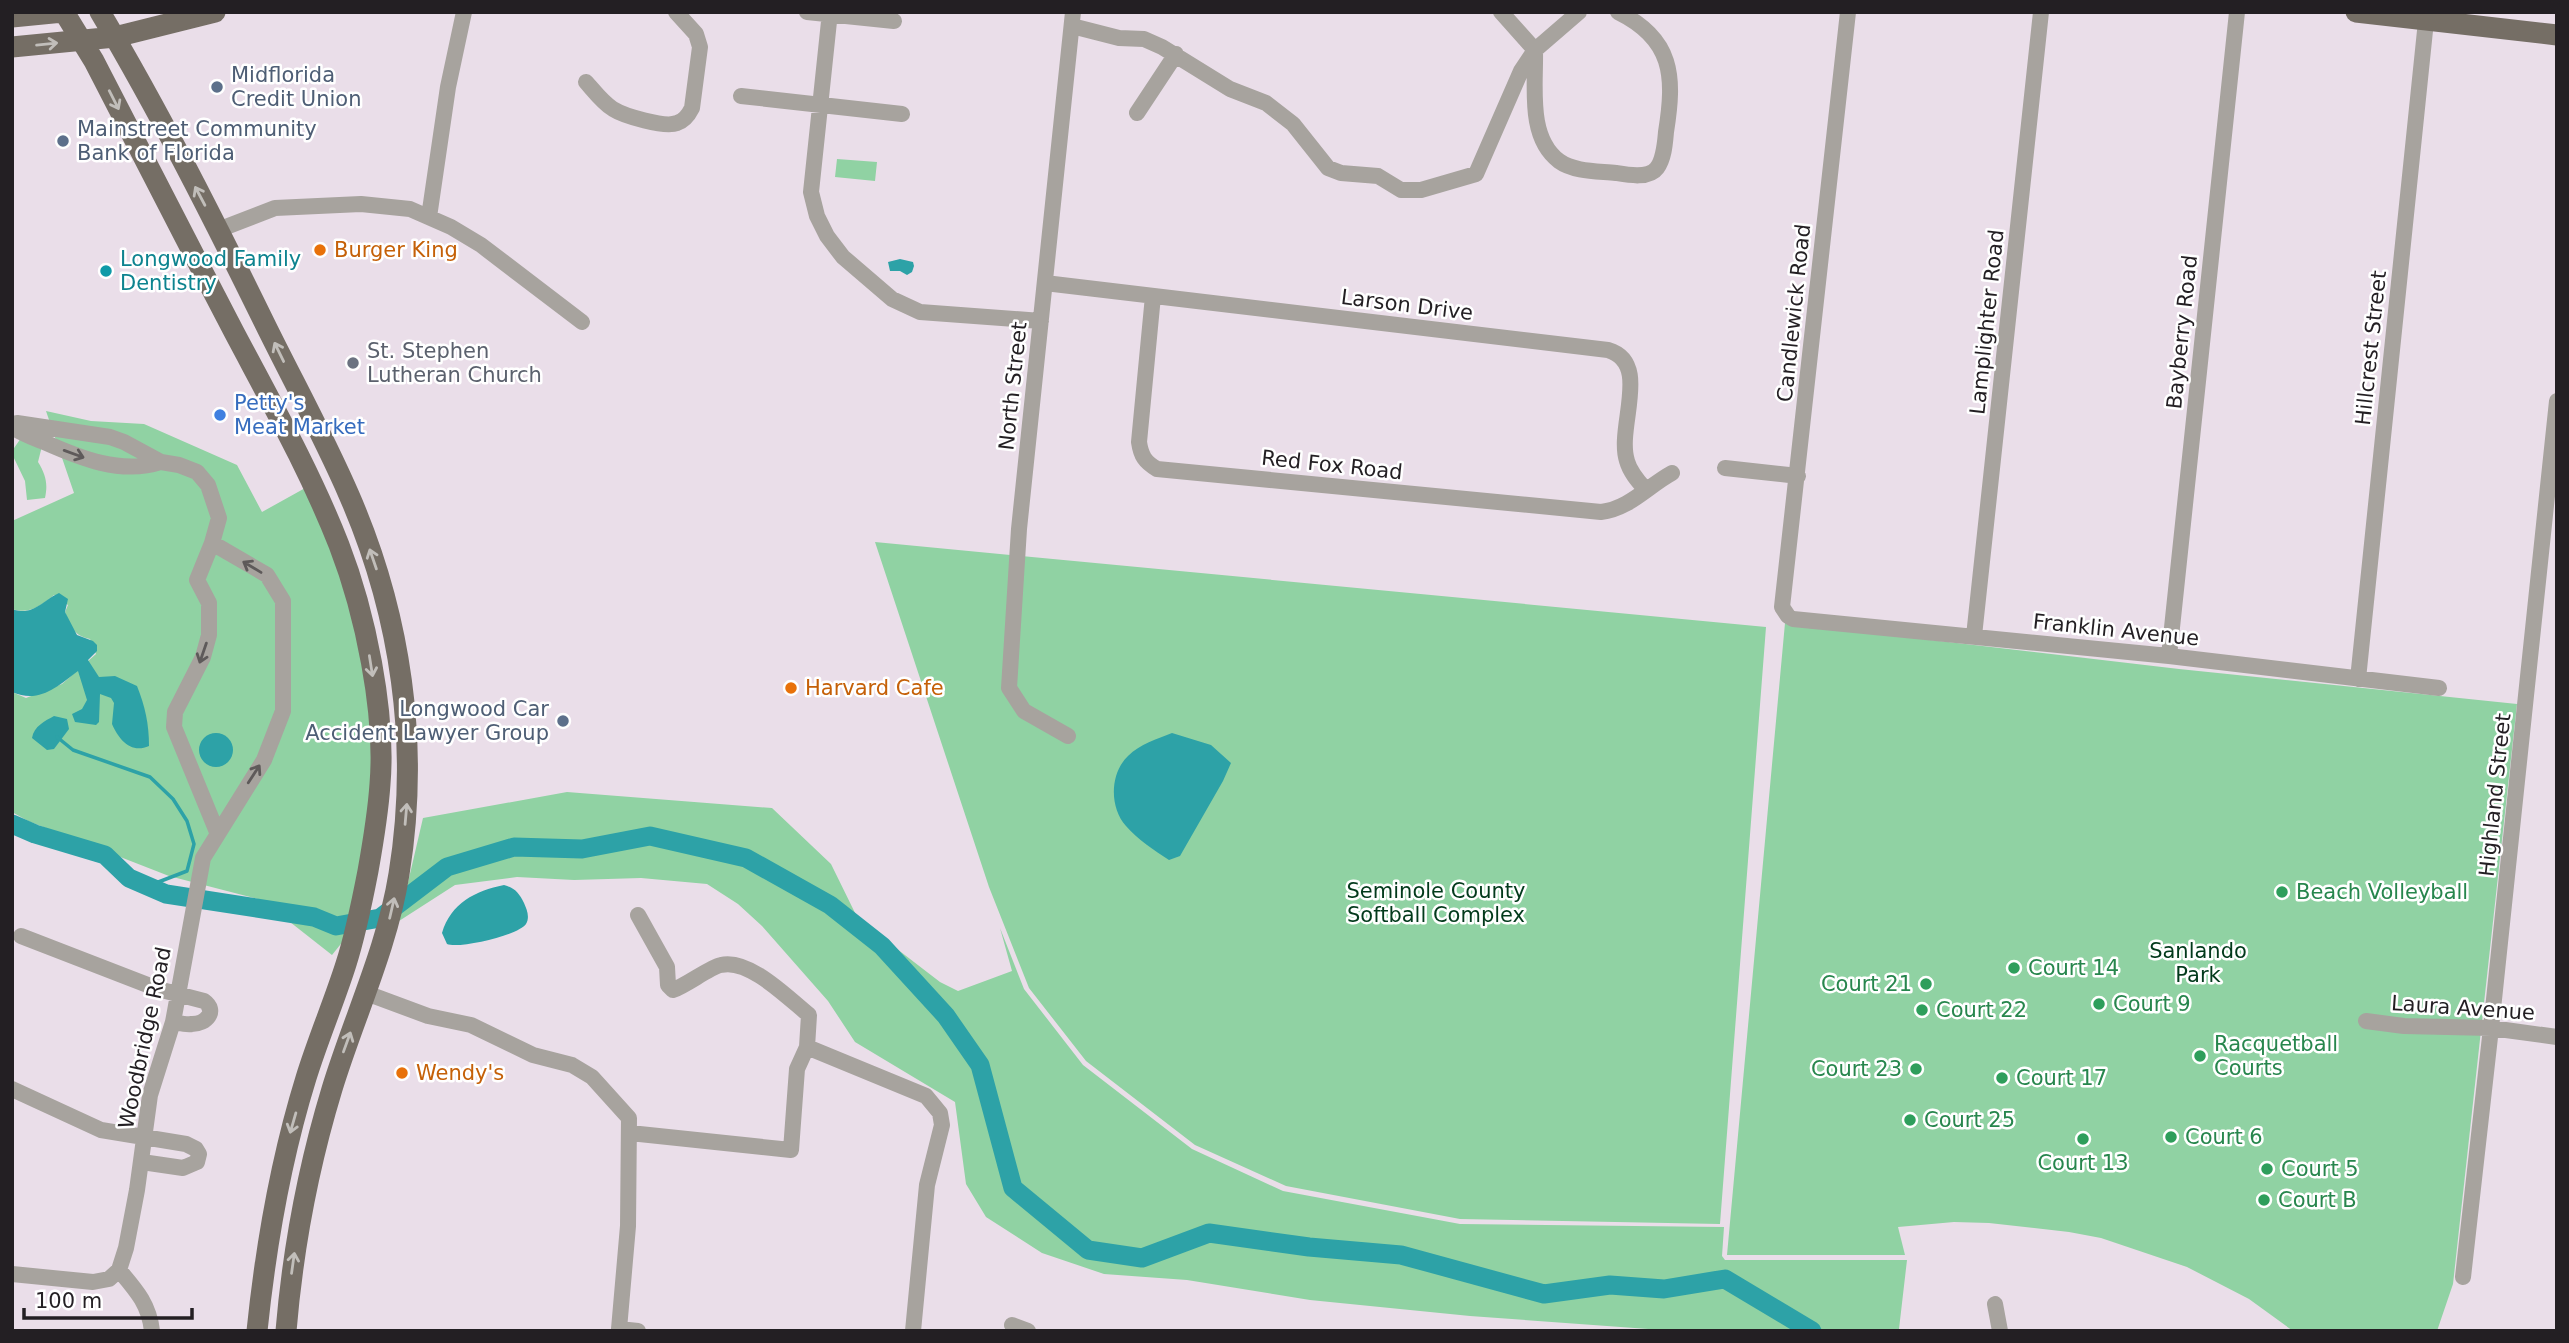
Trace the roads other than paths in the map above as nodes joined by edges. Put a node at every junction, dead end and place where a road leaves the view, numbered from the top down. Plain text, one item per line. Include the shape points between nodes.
1 (64, 12) edge
2 (100, 12) edge
3 (215, 12) edge
4 (464, 12) edge
5 (676, 12) edge
6 (807, 12) edge
7 (1501, 12) edge
8 (1579, 12) edge
9 (1618, 12) edge
10 (1848, 12) edge
11 (2041, 12) edge
12 (2237, 12) edge
13 (2356, 12) edge
14 (829, 14) edge
15 (12, 18) edge
16 (1072, 19) edge
17 (894, 21) dead end
18 (2426, 21) junction
19 (2557, 35) edge
20 (115, 37) junction
21 (81, 40) junction
22 (12, 47) edge
23 (1535, 50) junction
24 (1176, 54) junction
25 (586, 82) dead end
26 (741, 96) dead end
27 (820, 105) junction
28 (1137, 113) dead end
29 (902, 114) dead end
30 (429, 217) junction
31 (218, 230) junction
32 (1045, 283) junction
33 (1153, 296) junction
34 (1041, 321) junction
35 (582, 322) dead end
36 (2557, 401) edge
37 (12, 426) edge
38 (161, 462) junction
39 (1725, 468) dead end
40 (1672, 473) dead end
41 (1798, 476) junction
42 (1645, 489) junction
43 (212, 543) junction
44 (1788, 616) joint
45 (392, 625) junction
46 (364, 630) junction
47 (1974, 636) junction
48 (2169, 656) junction
49 (2358, 679) junction
50 (2439, 688) dead end
51 (1068, 736) dead end
52 (217, 832) junction
53 (370, 897) junction
54 (638, 915) dead end
55 (21, 936) dead end
56 (366, 993) junction
57 (179, 994) junction
58 (2366, 1021) dead end
59 (173, 1022) junction
60 (2491, 1028) junction
61 (2557, 1037) edge
62 (807, 1047) junction
63 (12, 1089) edge
64 (630, 1133) junction
65 (144, 1137) junction
66 (142, 1162) junction
67 (119, 1270) junction
68 (12, 1275) edge
69 (2463, 1277) dead end
70 (1995, 1304) dead end
71 (152, 1331) edge
72 (257, 1331) edge
73 (286, 1331) edge
74 (638, 1331) edge
75 (913, 1331) edge
76 (2000, 1331) edge

1 - 15 main road
1 - 21 main road
2 - 20 main road
3 - 20 main road
4 - 30 street
5 - 25 street via 696,34 700,47 687,116 676,124 623,114
6 - 14 street
7 - 23 street
8 - 23 street
9 - 23 street via 1639,22 1659,43 1670,66 1670,109 1657,170 1646,175 1577,169 1560,161 1546,145 1536,120
10 - 41 street, Candlewick Road
11 - 47 street, Lamplighter Road
12 - 48 street, Bayberry Road
13 - 18 main road
14 - 17 street
14 - 27 street
16 - 24 street via 1119,38 1144,39
16 - 32 street, North Street
18 - 19 main road
18 - 49 street, Hillcrest Street
20 - 21 main road
31 -> 20 main road
22 -> 21 main road
21 -> 46 main road via 303,463 340,548
23 - 24 street via 1521,71 1476,174 1422,190 1401,190 1378,176 1328,168 1293,124 1266,103 1230,89
24 - 28 street
26 - 27 street
27 - 29 street
27 - 34 street via 811,192 822,225 844,257 892,299 920,312
30 - 31 street via 373,204 275,208
30 - 35 street via 481,245
45 -> 31 main road via 349,496
32 - 33 street, Larson Drive
32 - 34 street, North Street
33 - 42 street, Larson Drive via 1620,354 1629,364 1630,377 1626,461
33 - 42 street, Red Fox Road via 1138,464 1601,513 1628,505
34 - 51 street, North Street via 1019,529 1009,688 1024,711
36 - 60 street, Highland Street
37 - 38 street via 17,423 110,438
37 -> 38 street via 97,462 122,466
38 - 43 street via 197,472 208,485 219,518
39 - 41 street
40 - 42 street, Red Fox Road
41 - 44 street, Candlewick Road via 1782,607
43 -> 52 street via 197,580 209,603 209,635 175,712 174,727
52 -> 43 street, Woodbridge Road via 264,760 283,711 283,601 267,575
44 - 47 street, Franklin Avenue
45 - 46 street
56 -> 45 main road via 399,876 407,799 401,673
46 -> 53 main road via 376,705 380,782 389,798 386,839
47 - 48 street, Franklin Avenue
48 - 49 street, Franklin Avenue
49 - 50 street, Franklin Avenue
52 - 57 street, Woodbridge Road via 203,858
53 - 56 main road via 359,976
53 -> 72 main road via 316,1044 280,1172
54 - 62 street via 667,967 668,985 673,990 721,964 749,967 809,1014
55 - 57 street
56 - 64 street via 428,1016 471,1025 533,1055 572,1065 607,1091 629,1118
73 -> 56 main road via 306,1186 332,1088
57 - 59 street, Woodbridge Road
57 - 59 street via 204,1001 211,1011 201,1023
58 - 60 street, Laura Avenue
59 - 65 street, Woodbridge Road via 150,1095
60 - 61 street, Laura Avenue
60 - 69 street, Highland Street
62 - 64 street via 797,1069 791,1150
62 - 75 street via 926,1096 940,1113 942,1125 927,1185
63 - 65 street via 101,1130
64 - 74 street via 619,1329
65 - 66 street, Woodbridge Road
65 - 66 street via 186,1144 199,1154 197,1163 183,1168
66 - 67 street, Woodbridge Road
67 - 68 street via 109,1279 93,1282
67 - 71 street via 143,1298
70 - 76 street

